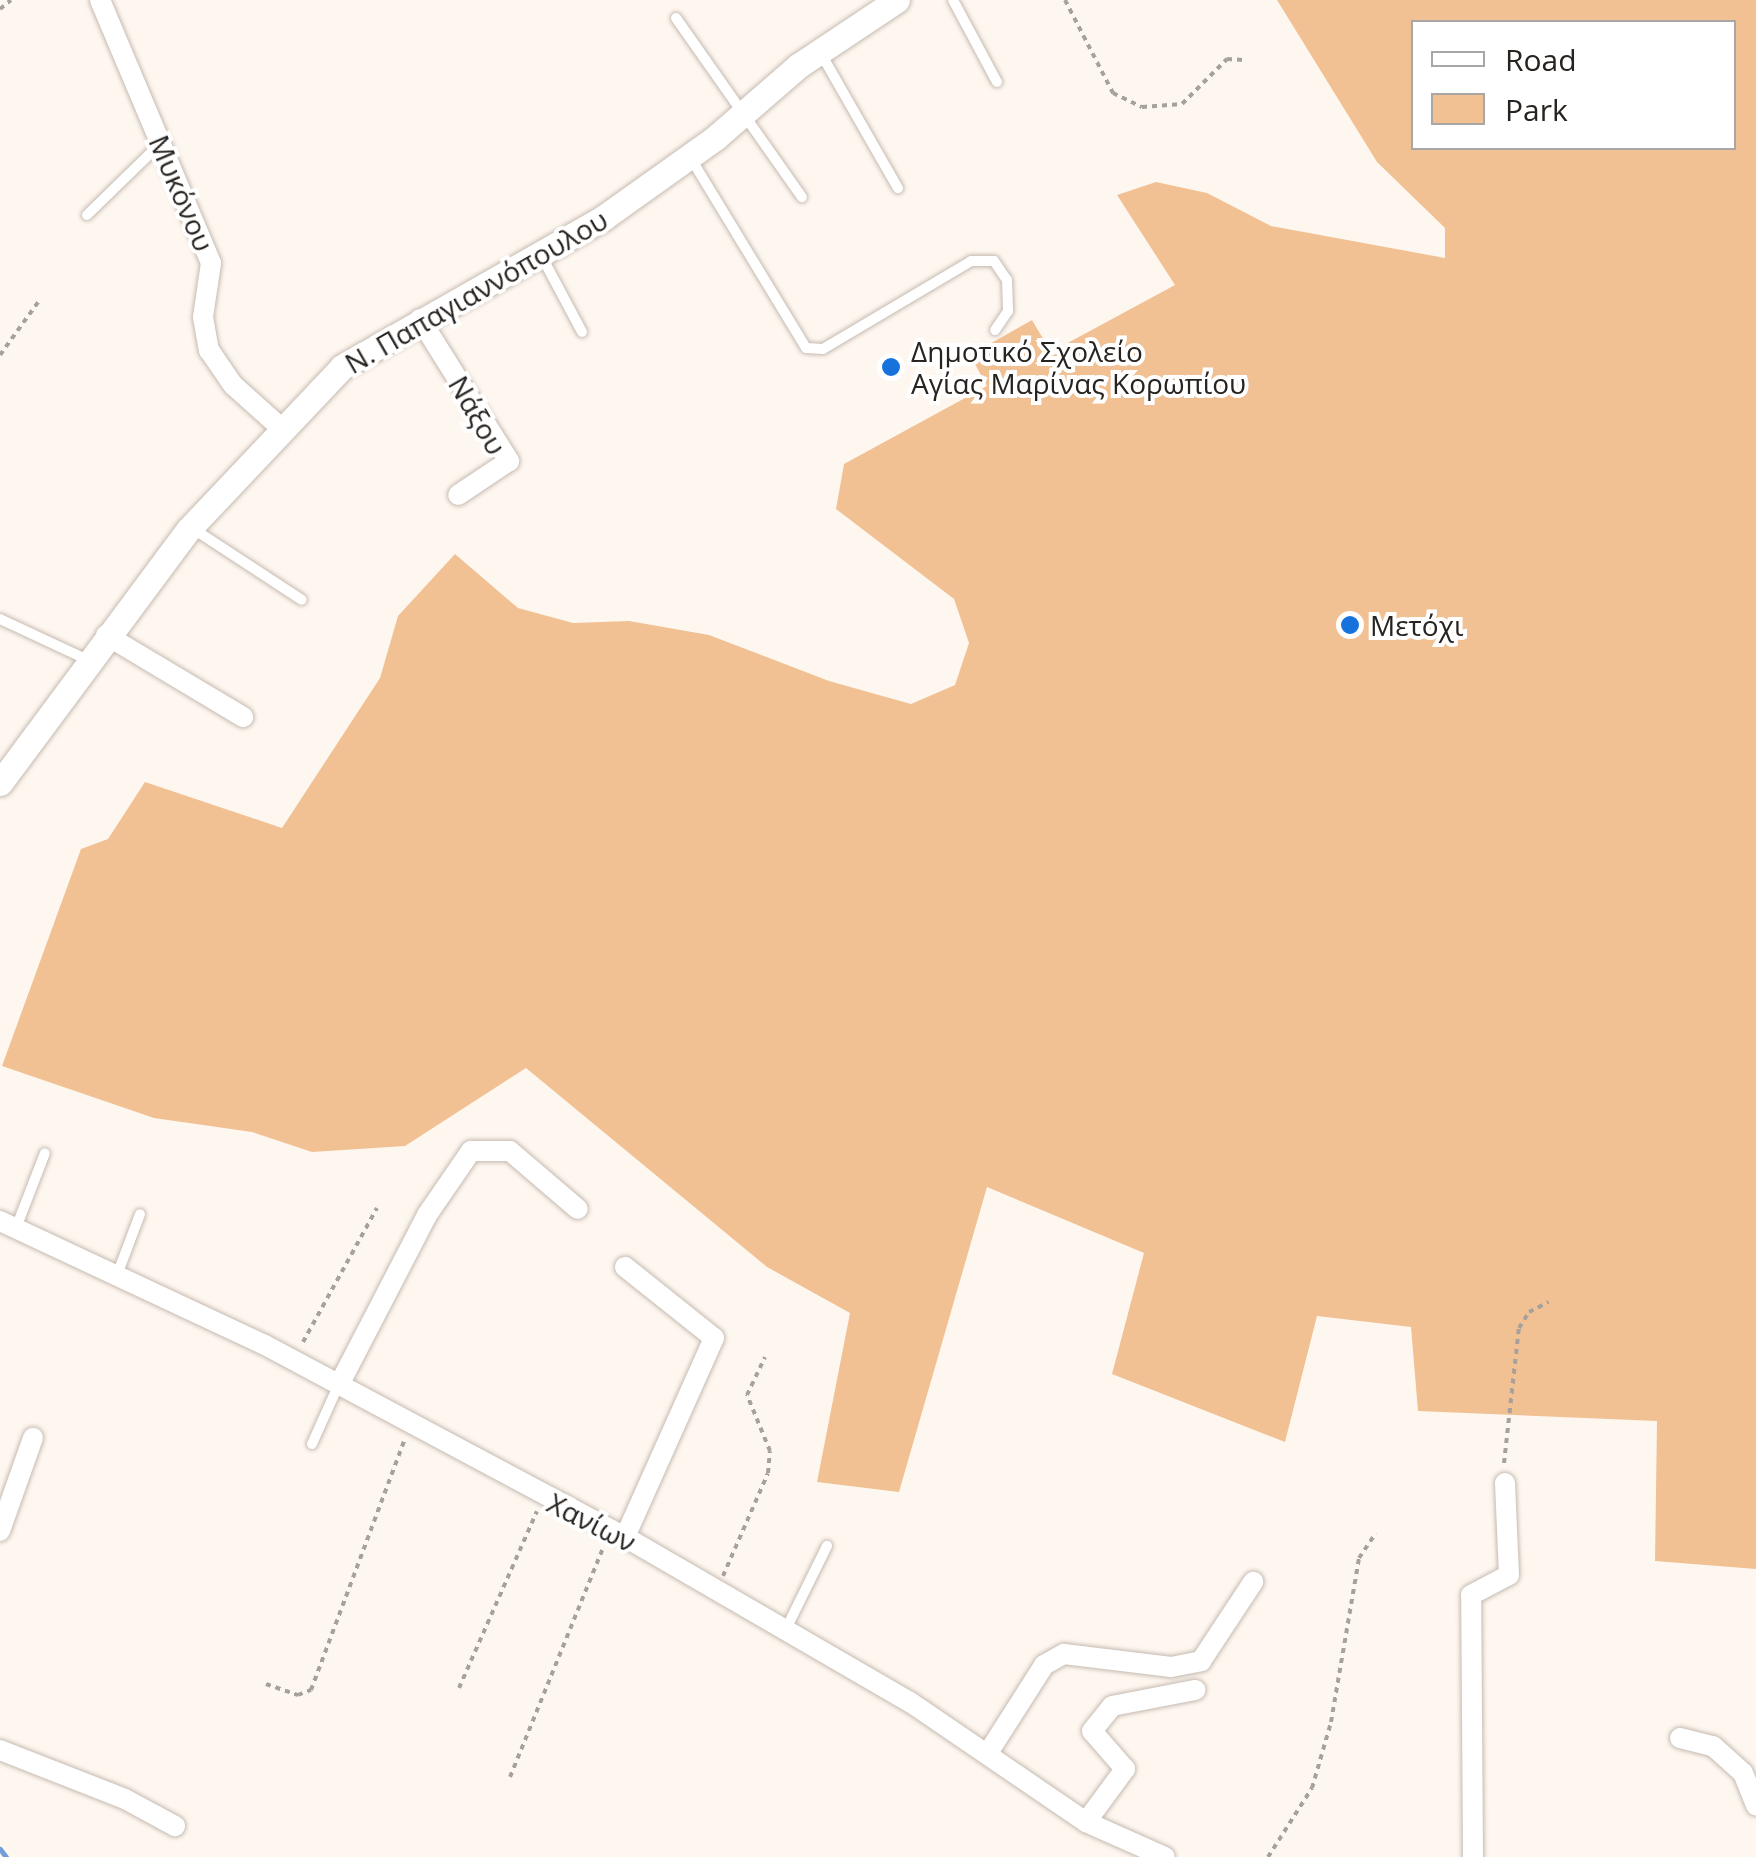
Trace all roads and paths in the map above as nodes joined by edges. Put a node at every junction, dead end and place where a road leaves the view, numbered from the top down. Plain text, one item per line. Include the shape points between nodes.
1 (11, 0) edge
2 (100, 0) edge
3 (898, 0) edge
4 (953, 0) edge
5 (1065, 0) edge
6 (0, 7) edge
7 (676, 18) dead end
8 (820, 51) junction
9 (1244, 60) dead end
10 (997, 82) dead end
11 (746, 112) junction
12 (161, 142) junction
13 (689, 156) junction
14 (898, 188) dead end
15 (802, 197) dead end
16 (87, 216) dead end
17 (541, 256) junction
18 (39, 302) dead end
19 (420, 319) junction
20 (996, 330) dead end
21 (582, 332) dead end
22 (0, 355) edge
23 (280, 427) junction
24 (458, 495) dead end
25 (191, 527) junction
26 (302, 600) dead end
27 (0, 619) edge
28 (106, 635) junction
29 (88, 660) junction
30 (243, 717) dead end
31 (0, 782) edge
32 (44, 1153) dead end
33 (377, 1208) dead end
34 (578, 1209) dead end
35 (140, 1214) dead end
36 (8, 1225) edge
37 (625, 1267) dead end
38 (116, 1276) junction
39 (1549, 1302) dead end
40 (765, 1357) dead end
41 (292, 1359) junction
42 (340, 1383) junction
43 (410, 1426) junction
44 (33, 1438) dead end
45 (312, 1444) dead end
46 (1506, 1483) joint
47 (542, 1497) junction
48 (0, 1531) edge
49 (617, 1533) junction
50 (1376, 1533) dead end
51 (827, 1546) dead end
52 (1253, 1582) dead end
53 (713, 1593) junction
54 (785, 1632) junction
55 (266, 1684) dead end
56 (459, 1688) dead end
57 (1195, 1690) dead end
58 (1680, 1738) dead end
59 (0, 1750) edge
60 (988, 1754) junction
61 (510, 1777) dead end
62 (1756, 1806) edge
63 (1086, 1822) junction
64 (175, 1826) dead end
65 (1165, 1857) edge
66 (1268, 1857) edge
67 (1473, 1857) edge

1 - 6 path
2 - 12 street, Μυκόνου
3 - 8 street, Ν. Παπαγιαννόπουλου
4 - 10 lane
5 - 9 path via 1112,92 1142,108 1182,104 1227,59
7 - 11 lane
8 - 11 street, Ν. Παπαγιαννόπουλου
8 - 14 lane
11 - 13 street, Ν. Παπαγιαννόπουλου
11 - 15 lane
12 - 16 lane
12 - 23 street, Μυκόνου via 211,263 202,316 209,350 233,384
13 - 17 street, Ν. Παπαγιαννόπουλου
13 - 20 lane via 806,348 823,350 971,261 994,261 1007,280 1008,311
17 - 19 street, Ν. Παπαγιαννόπουλου
17 - 21 lane
18 - 22 path
19 - 23 street, Ν. Παπαγιαννόπουλου via 342,367
19 - 24 street, Νάξου via 509,461
23 - 25 street, Ν. Παπαγιαννόπουλου
25 - 26 lane
25 - 28 street, Ν. Παπαγιαννόπουλου
27 - 29 lane
28 - 29 street, Ν. Παπαγιαννόπουλου
28 - 30 street
29 - 31 street, Ν. Παπαγιαννόπουλου
32 - 36 lane
33 - 41 path
34 - 42 street via 549,1191 510,1151 470,1151 427,1216
35 - 38 lane
36 - 38 street, Χανίων
37 - 49 street via 714,1338
38 - 41 street, Χανίων
39 - 46 path via 1529,1312 1519,1328 1503,1436
40 - 53 path via 747,1395 770,1451 768,1474 739,1549
41 - 42 street, Χανίων
42 - 43 street, Χανίων
42 - 45 lane
43 - 47 street, Χανίων
43 - 55 path via 363,1538 320,1674 311,1690 298,1695
44 - 48 street
46 - 67 street via 1509,1576 1472,1595
47 - 49 street, Χανίων
47 - 56 path
49 - 53 street, Χανίων
49 - 61 path
50 - 66 path via 1360,1558 1331,1722 1312,1788
51 - 54 lane
52 - 60 street via 1202,1661 1170,1667 1064,1654 1044,1665
53 - 54 street, Χανίων
54 - 60 street, Χανίων
57 - 63 street via 1112,1706 1092,1731 1125,1769
58 - 62 street via 1712,1746 1742,1773
59 - 64 street
60 - 63 street, Χανίων
63 - 65 street, Χανίων

